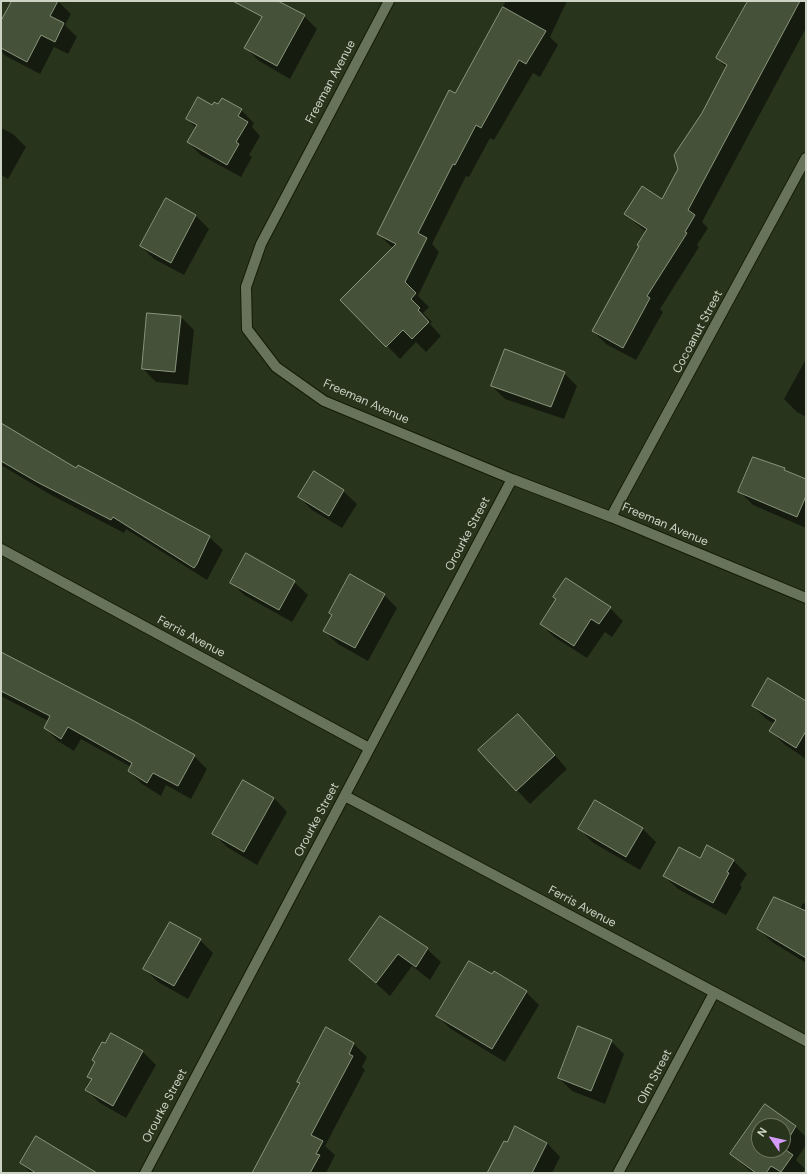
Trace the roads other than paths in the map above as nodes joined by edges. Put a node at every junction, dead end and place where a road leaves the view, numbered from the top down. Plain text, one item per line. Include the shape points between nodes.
1 (389, 1) edge
2 (806, 158) edge
3 (512, 479) junction
4 (611, 517) junction
5 (1, 549) edge
6 (806, 598) edge
7 (369, 748) junction
8 (345, 796) junction
9 (714, 993) junction
10 (806, 1041) edge
11 (145, 1173) edge
12 (618, 1173) edge

1 - 3 street, Freeman Avenue via 261,244 246,287 247,329 276,367 324,401
2 - 4 street, Cocoanut Street
3 - 4 street, Freeman Avenue
3 - 7 street, Orourke Street
4 - 6 street, Freeman Avenue
5 - 7 street, Ferris Avenue
7 - 8 street, Orourke Street
8 - 9 street, Ferris Avenue
8 - 11 street, Orourke Street
9 - 10 street, Ferris Avenue
9 - 12 street, Olm Street

